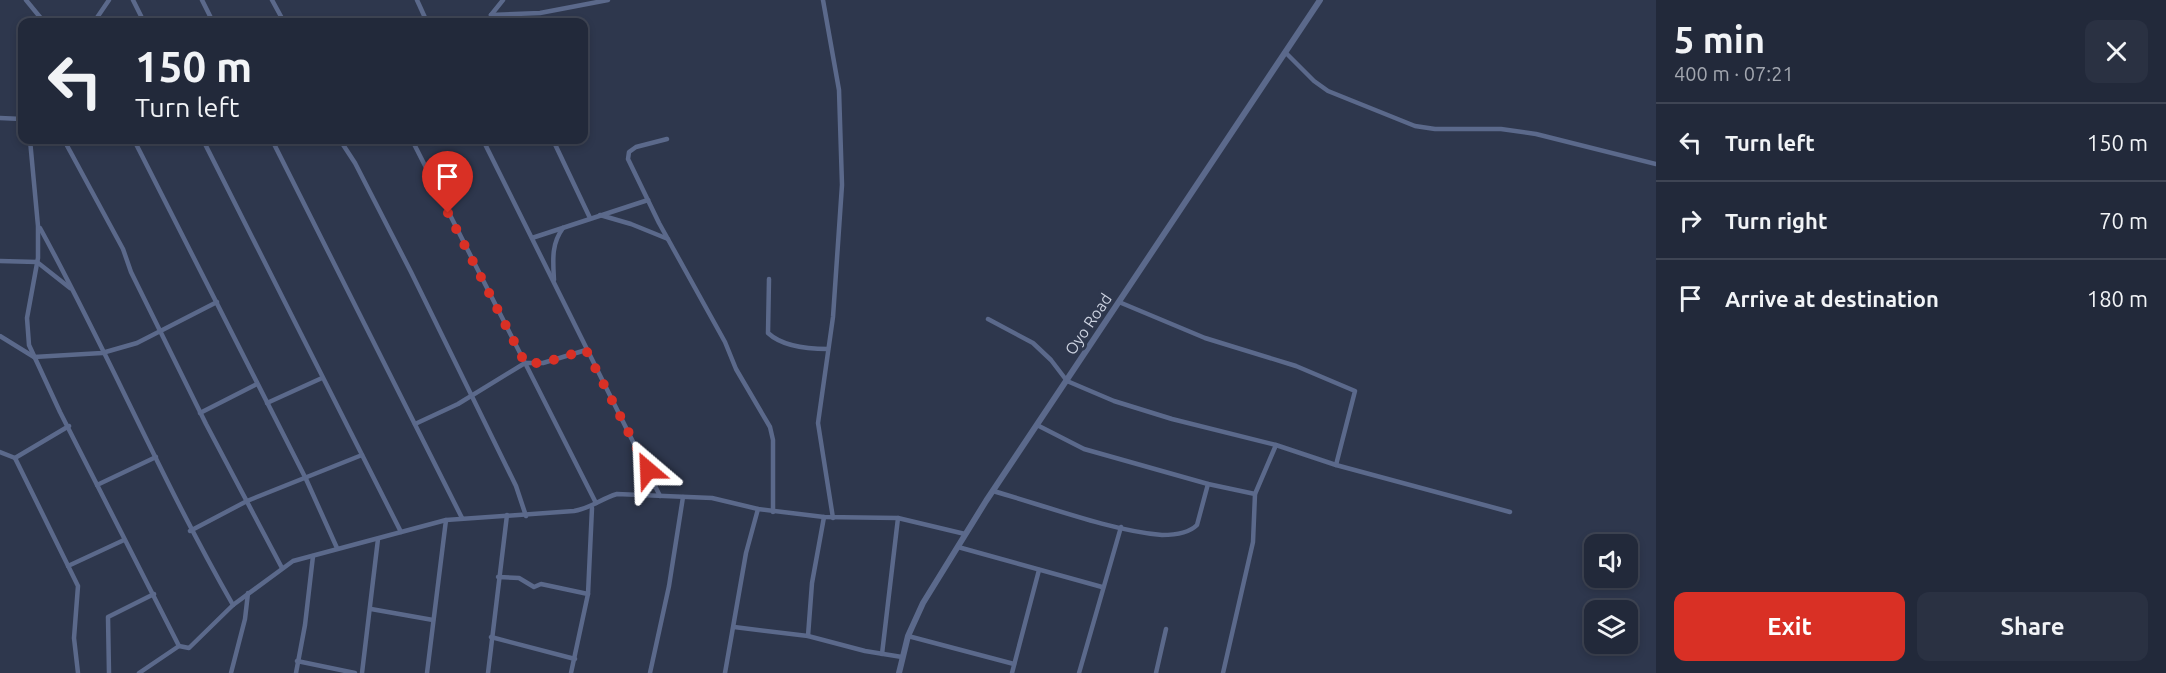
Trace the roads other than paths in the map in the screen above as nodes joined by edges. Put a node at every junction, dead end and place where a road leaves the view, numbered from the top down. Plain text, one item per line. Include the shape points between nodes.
1 (26, 0) edge
2 (109, 0) edge
3 (133, 0) edge
4 (202, 0) edge
5 (272, 0) edge
6 (417, 0) edge
7 (503, 0) edge
8 (608, 0) edge
9 (823, 0) edge
10 (1320, 0) edge
11 (491, 15) junction
12 (41, 18) edge
13 (97, 18) edge
14 (142, 18) edge
15 (211, 18) edge
16 (282, 18) edge
17 (425, 18) edge
18 (493, 18) edge
19 (1285, 52) junction
20 (0, 118) edge
21 (18, 119) edge
22 (668, 139) dead end
23 (30, 144) edge
24 (66, 144) edge
25 (136, 144) edge
26 (205, 144) edge
27 (274, 144) edge
28 (343, 144) edge
29 (414, 144) edge
30 (485, 144) edge
31 (555, 144) edge
32 (1656, 164) edge
33 (648, 200) junction
34 (600, 215) junction
35 (590, 218) junction
36 (38, 226) junction
37 (564, 228) junction
38 (531, 238) junction
39 (670, 240) junction
40 (0, 261) edge
41 (37, 262) junction
42 (769, 279) dead end
43 (554, 283) junction
44 (70, 288) junction
45 (217, 302) junction
46 (1119, 302) junction
47 (988, 319) dead end
48 (160, 332) junction
49 (0, 336) edge
50 (828, 349) junction
51 (586, 350) junction
52 (102, 353) junction
53 (34, 357) junction
54 (525, 363) junction
55 (322, 378) junction
56 (1067, 381) junction
57 (257, 384) junction
58 (471, 396) junction
59 (267, 403) junction
60 (200, 413) junction
61 (415, 424) junction
62 (1037, 425) junction
63 (69, 426) junction
64 (1276, 445) junction
65 (0, 452) edge
66 (362, 455) junction
67 (156, 457) junction
68 (15, 458) junction
69 (1335, 465) junction
70 (306, 479) junction
71 (1208, 484) junction
72 (97, 485) junction
73 (993, 491) junction
74 (1255, 494) junction
75 (660, 496) junction
76 (683, 497) junction
77 (247, 501) junction
78 (596, 503) junction
79 (591, 508) junction
80 (758, 509) junction
81 (773, 512) junction
82 (1510, 512) dead end
83 (507, 514) junction
84 (526, 516) junction
85 (824, 517) junction
86 (462, 518) junction
87 (833, 518) junction
88 (898, 518) junction
89 (446, 520) junction
90 (1121, 527) junction
91 (190, 531) junction
92 (401, 532) junction
93 (965, 534) junction
94 (378, 539) junction
95 (124, 540) junction
96 (958, 547) junction
97 (337, 548) junction
98 (313, 556) junction
99 (68, 566) junction
100 (282, 568) junction
101 (1039, 570) junction
102 (498, 577) junction
103 (1102, 587) junction
104 (248, 593) junction
105 (154, 594) junction
106 (588, 594) junction
107 (233, 605) junction
108 (371, 609) junction
109 (433, 620) junction
110 (734, 627) junction
111 (1166, 629) dead end
112 (808, 636) junction
113 (908, 636) junction
114 (491, 637) junction
115 (179, 645) junction
116 (882, 654) junction
117 (902, 657) junction
118 (575, 659) junction
119 (297, 661) junction
120 (1014, 664) junction
121 (78, 673) edge
122 (109, 673) edge
123 (139, 673) edge
124 (231, 673) edge
125 (296, 673) edge
126 (355, 673) edge
127 (362, 673) edge
128 (427, 673) edge
129 (488, 673) edge
130 (571, 673) edge
131 (650, 673) edge
132 (725, 673) edge
133 (899, 673) edge
134 (1012, 673) edge
135 (1078, 673) edge
136 (1156, 673) edge
137 (1223, 673) edge

1 - 12 street
2 - 13 street
3 - 14 street
4 - 15 street
5 - 16 street
6 - 17 street
7 - 11 street
8 - 11 street via 540,13
9 - 50 street via 839,90 842,185
10 - 19 street, Oyo Road
11 - 18 street
19 - 32 street via 1328,91 1415,126 1536,134
19 - 46 street, Oyo Road
20 - 21 street
22 - 33 street via 629,152 628,159
23 - 36 street
24 - 48 street via 123,249
25 - 45 street
26 - 55 street
27 - 61 street
28 - 58 street
29 - 54 street
30 - 38 street
31 - 35 street
33 - 34 street
33 - 39 street
34 - 35 street
34 - 39 street
35 - 37 street
36 - 41 street
36 - 44 street
37 - 38 street
37 - 43 street via 554,246
38 - 43 street
39 - 81 street via 770,428
40 - 41 street
41 - 44 street
41 - 53 street via 27,318
42 - 50 street via 768,333 795,346
43 - 51 street
44 - 52 street
45 - 48 street
45 - 57 street
46 - 56 street, Oyo Road
46 - 69 street via 1205,338 1296,366 1355,391
47 - 56 street via 1033,343
48 - 52 street
48 - 60 street
49 - 53 street
50 - 87 street via 818,423
51 - 54 street via 543,363
51 - 75 street
52 - 53 street
52 - 67 street
53 - 63 street
54 - 58 street
54 - 78 street
55 - 59 street
55 - 66 street
56 - 62 street, Oyo Road
56 - 64 street via 1172,419
57 - 59 street
57 - 60 street
58 - 61 street
58 - 84 street via 516,486
59 - 70 street
60 - 77 street
61 - 86 street
62 - 71 street via 1084,449
62 - 73 street, Oyo Road
63 - 68 street
63 - 72 street
64 - 69 street
64 - 74 street
65 - 68 street
66 - 70 street
66 - 92 street
67 - 72 street
67 - 91 street
68 - 99 street
69 - 82 street
70 - 77 street
70 - 97 street
71 - 74 street
71 - 90 street via 1194,528 1163,535
72 - 95 street
73 - 90 street
73 - 93 street, Oyo Road
74 - 137 street via 1253,542
75 - 76 street
75 - 78 street via 617,494
76 - 80 street via 712,498
76 - 131 street
77 - 91 street
77 - 100 street
78 - 79 street
79 - 84 street
79 - 106 street
80 - 81 street
80 - 110 street
81 - 85 street
83 - 84 street
83 - 86 street
83 - 102 street
85 - 87 street
85 - 112 street via 812,583
86 - 89 street
87 - 88 street
88 - 93 street
88 - 116 street
89 - 92 street
89 - 109 street
90 - 103 street
91 - 107 street
92 - 94 street
93 - 96 street, Oyo Road
94 - 97 street
94 - 108 street
95 - 99 street
95 - 105 street
96 - 101 street
96 - 113 street, Oyo Road via 923,603
97 - 98 street
98 - 100 street
98 - 119 street
99 - 121 street via 78,586 74,638
100 - 104 street
101 - 103 street
101 - 120 street
102 - 106 street via 519,578 534,587 541,584
102 - 114 street
103 - 135 street
104 - 107 street
104 - 124 street
105 - 115 street
105 - 122 street via 108,617
106 - 118 street
107 - 115 street via 189,648
108 - 109 street
108 - 127 street
109 - 128 street
110 - 112 street
110 - 132 street
111 - 136 street
112 - 116 street
113 - 117 street, Oyo Road
113 - 120 street
114 - 118 street
114 - 129 street
115 - 123 street
116 - 117 street
117 - 133 street, Oyo Road
118 - 130 street
119 - 125 street
119 - 126 street
120 - 134 street

